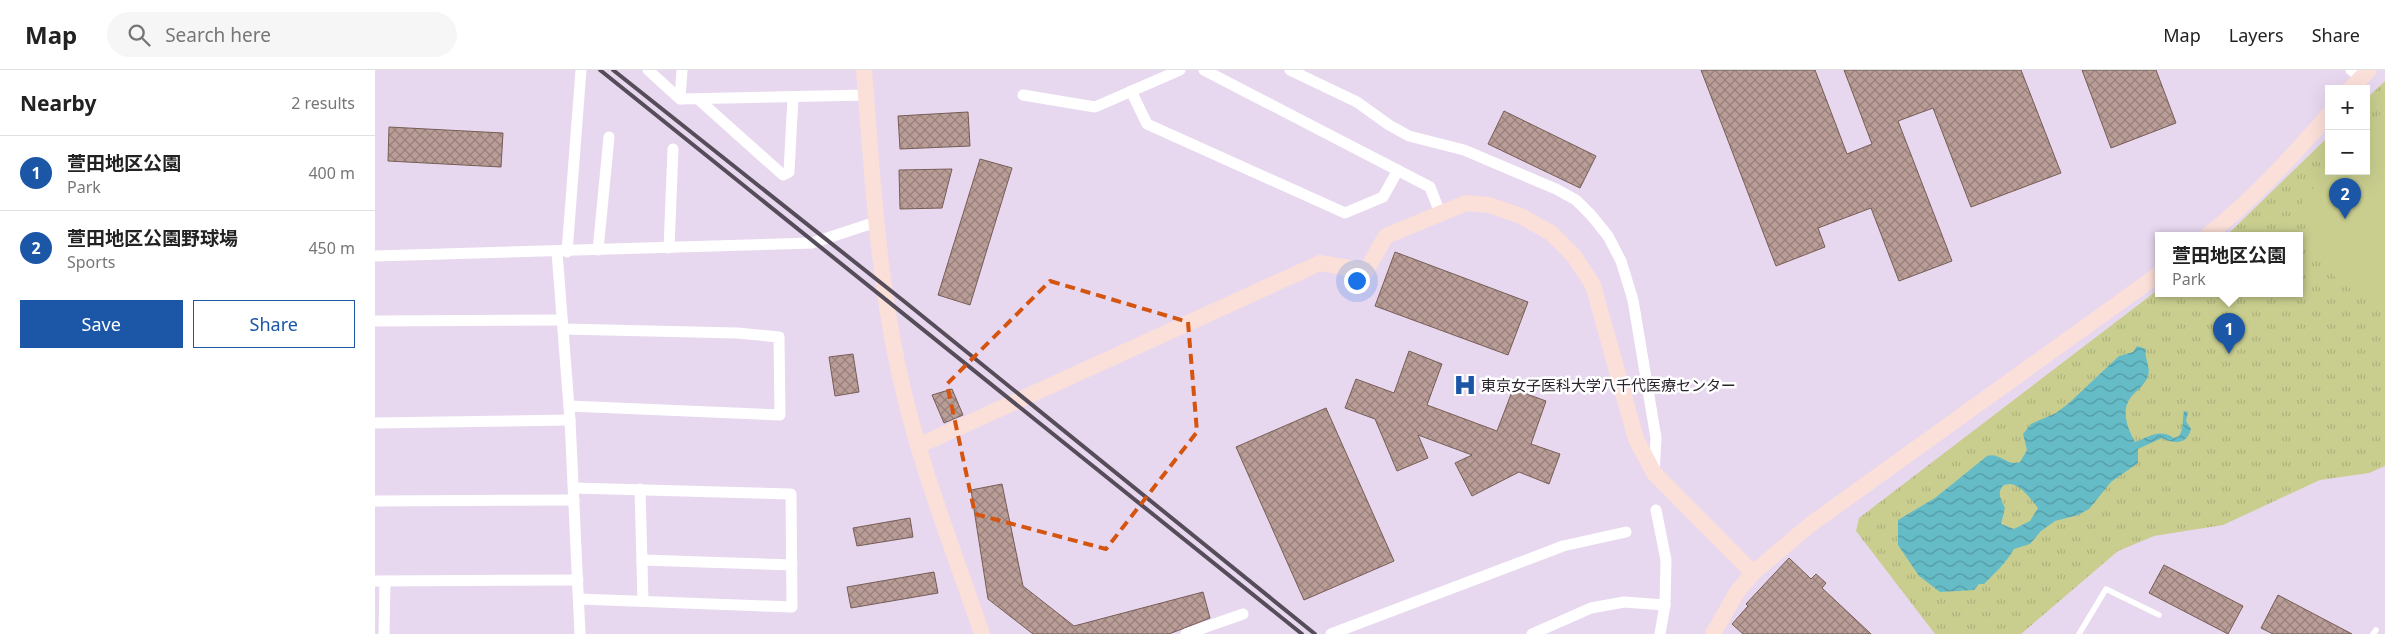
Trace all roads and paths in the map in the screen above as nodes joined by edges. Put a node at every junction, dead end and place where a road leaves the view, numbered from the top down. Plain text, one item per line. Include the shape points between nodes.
1 (581, 70) edge
2 (648, 70) edge
3 (682, 70) edge
4 (864, 70) edge
5 (1180, 70) edge
6 (1204, 70) edge
7 (1290, 70) edge
8 (1131, 91) junction
9 (1023, 94) dead end
10 (866, 95) junction
11 (793, 97) junction
12 (680, 99) junction
13 (698, 99) junction
14 (2325, 119) edge
15 (609, 137) dead end
16 (673, 149) dead end
17 (1398, 170) junction
18 (1440, 213) junction
19 (876, 222) junction
20 (2212, 232) edge
21 (669, 248) junction
22 (598, 250) junction
23 (562, 252) junction
24 (375, 256) edge
25 (2155, 277) edge
26 (375, 321) edge
27 (563, 325) junction
28 (569, 406) junction
29 (570, 420) junction
30 (375, 423) edge
31 (917, 446) junction
32 (1654, 473) junction
33 (573, 488) junction
34 (640, 490) junction
35 (574, 500) junction
36 (375, 501) edge
37 (1656, 510) dead end
38 (1626, 532) dead end
39 (642, 560) junction
40 (792, 565) junction
41 (1753, 573) junction
42 (578, 580) junction
43 (380, 581) edge
44 (579, 599) junction
45 (643, 601) junction
46 (1665, 605) junction
47 (1243, 614) dead end
48 (2159, 614) dead end
49 (385, 634) edge
50 (579, 634) edge
51 (982, 634) edge
52 (1186, 634) edge
53 (1331, 634) edge
54 (1532, 634) edge
55 (1660, 634) edge
56 (1713, 634) edge
57 (2079, 634) edge

1 - 23 street
2 - 12 street
3 - 12 street
4 - 10 street
5 - 8 street
6 - 17 street
7 - 32 street via 1357,102 1409,136 1464,150 1556,188 1576,200 1591,215 1608,236 1621,261 1633,300 1656,438
8 - 9 street via 1095,107
8 - 17 street via 1147,124 1345,213 1383,197
10 - 11 street
10 - 19 street
11 - 13 street
11 - 13 street via 789,172 783,175
12 - 13 street
14 - 20 street via 2281,169
15 - 22 street
16 - 21 street
17 - 18 street via 1430,187
18 - 31 street via 1386,236 1366,271 1320,263
18 - 32 street via 1466,203 1489,205 1521,216 1551,232 1574,256 1593,285 1636,439
19 - 21 street via 812,243
19 - 31 street via 891,333
21 - 22 street
22 - 23 street
23 - 24 street
23 - 27 street
25 - 41 street via 1811,524
26 - 27 street
27 - 28 street
27 - 28 street via 779,337 779,415
28 - 29 street
29 - 30 street
29 - 33 street
31 - 51 street
32 - 41 street
33 - 34 street
33 - 35 street
34 - 39 street
34 - 40 street via 791,494
35 - 36 street
35 - 42 street
37 - 46 street via 1666,560
38 - 53 street via 1563,546
39 - 40 street
39 - 45 street
40 - 45 street via 792,607
41 - 56 street via 1737,592
42 - 43 street
42 - 44 street
43 - 49 street
44 - 45 street
44 - 50 street
46 - 54 street via 1624,602 1591,608
46 - 55 street
47 - 52 street
48 - 57 lane via 2106,589

